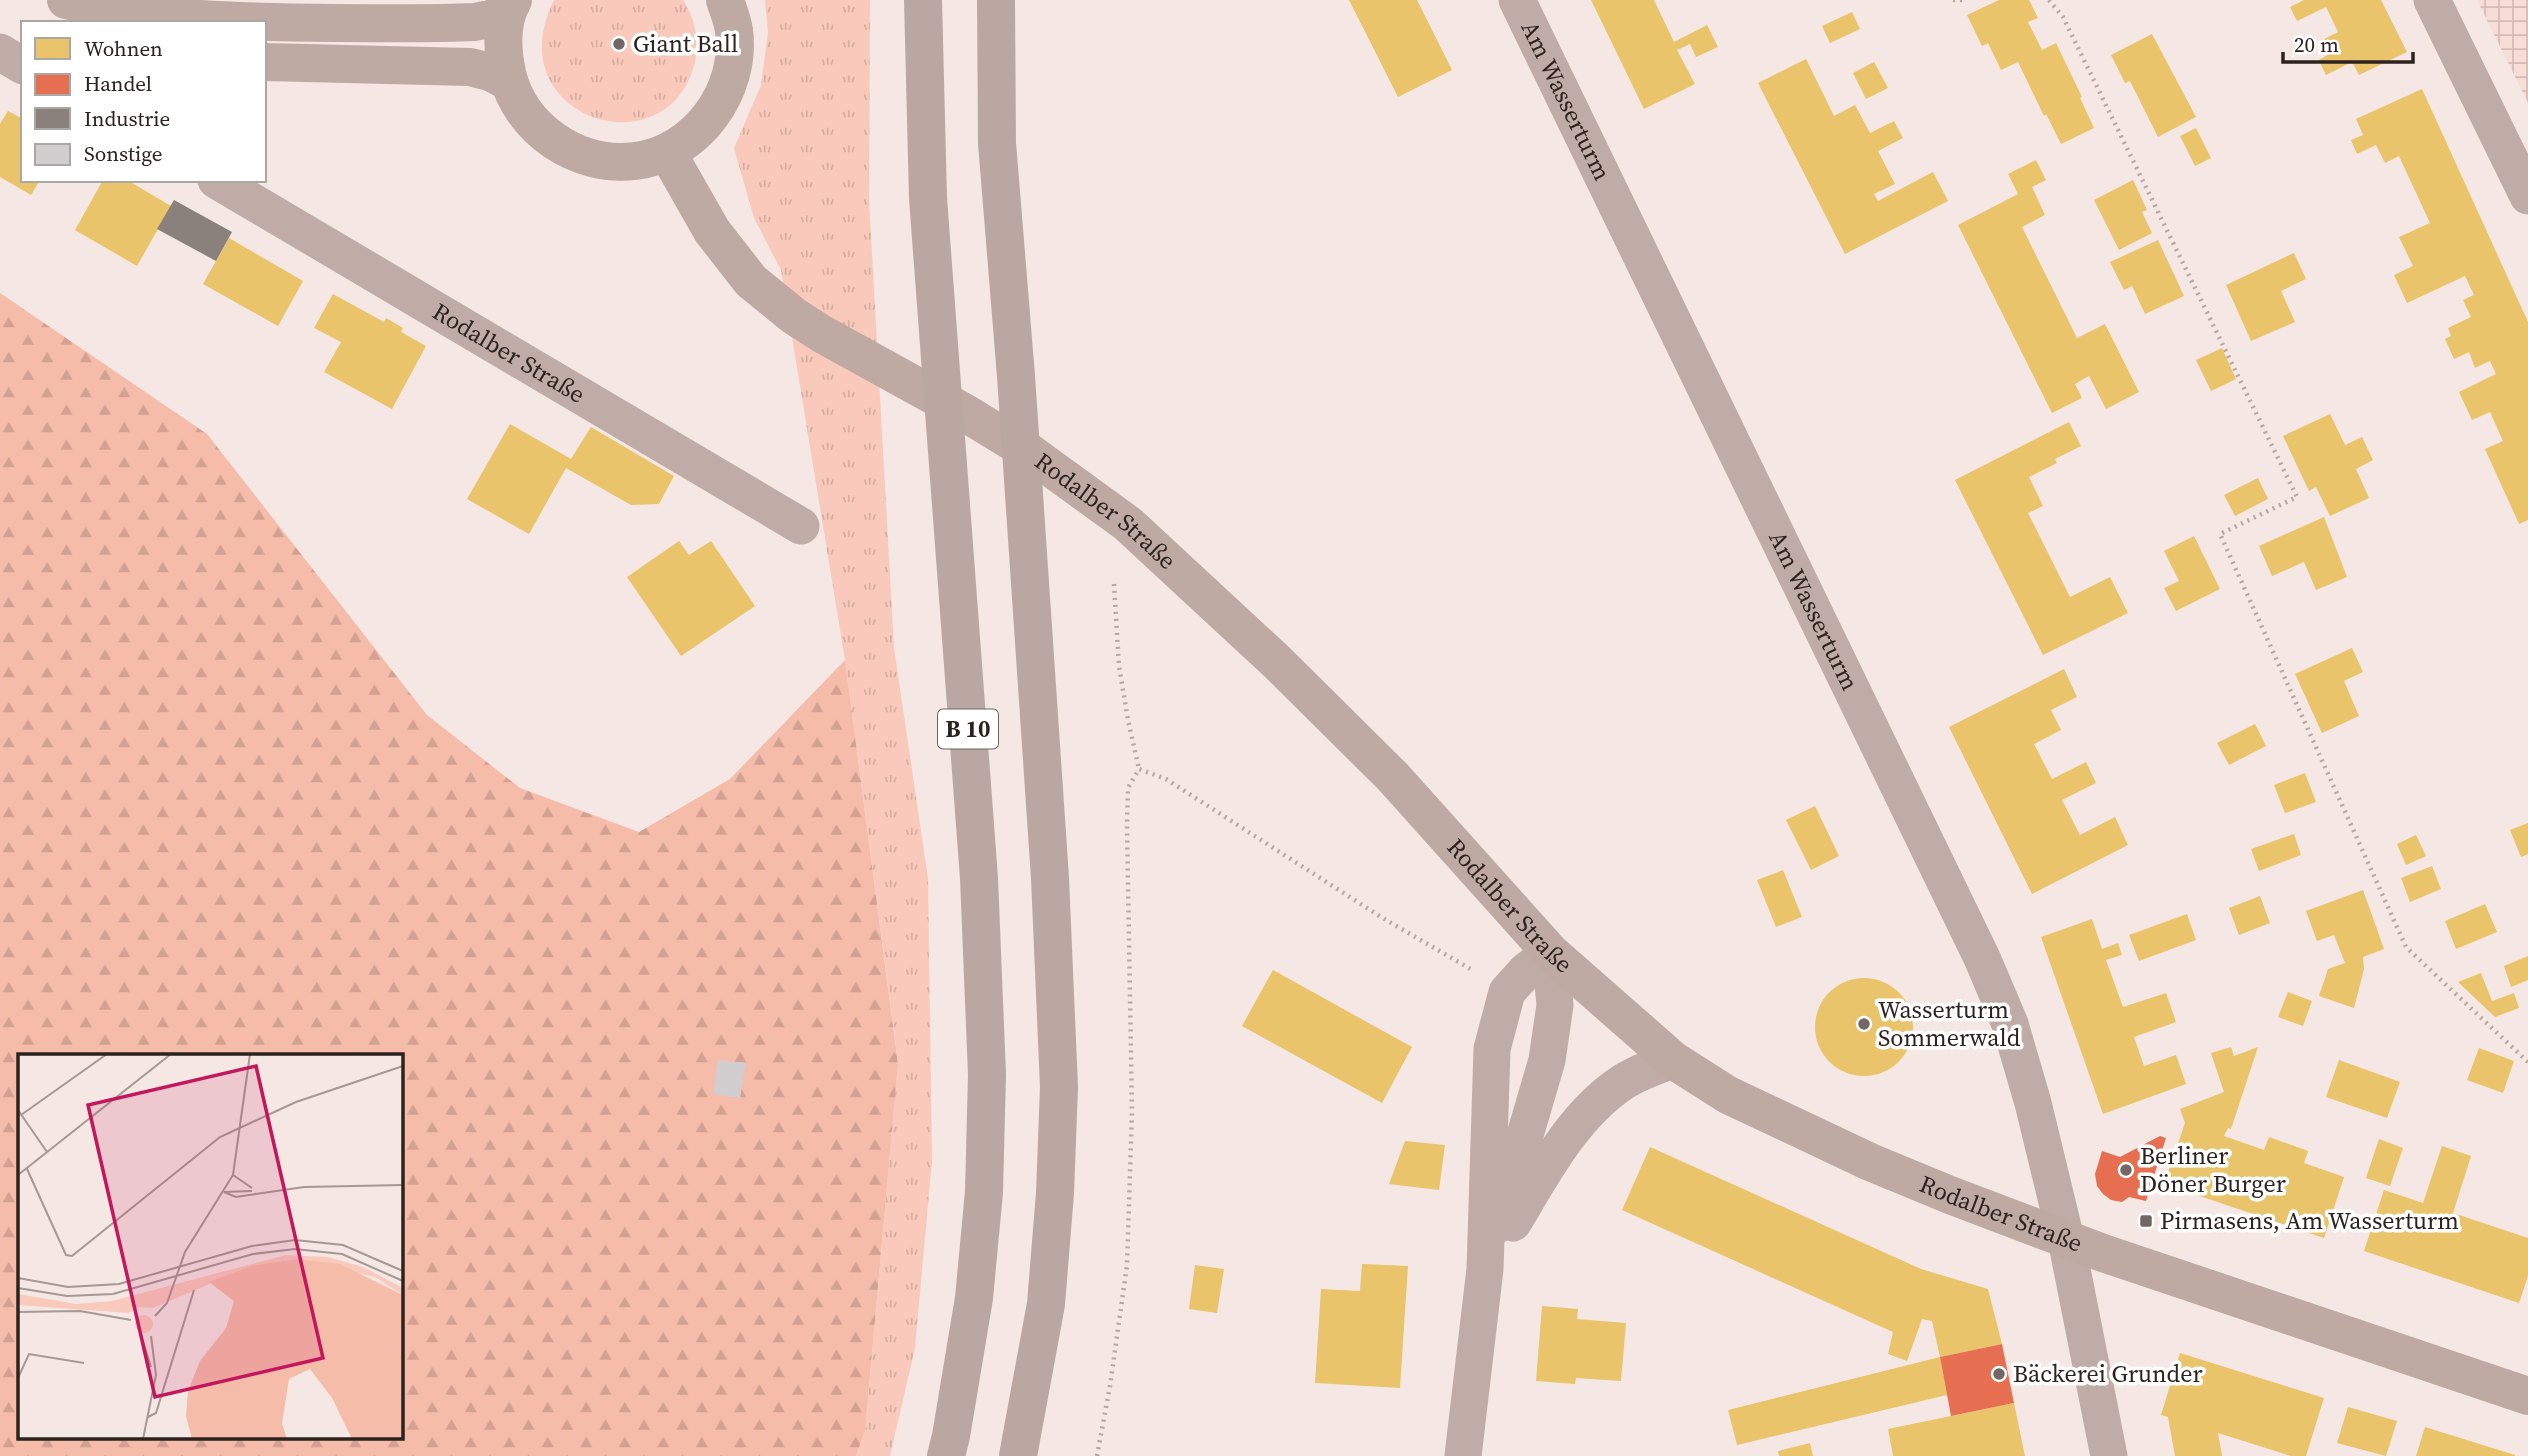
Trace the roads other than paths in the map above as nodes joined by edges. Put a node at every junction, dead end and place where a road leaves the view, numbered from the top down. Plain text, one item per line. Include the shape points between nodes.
1 (65, 0) edge
2 (725, 0) edge
3 (923, 0) edge
4 (996, 0) edge
5 (1517, 0) edge
6 (2432, 0) edge
7 (512, 2) edge
8 (104, 21) edge
9 (248, 21) edge
10 (266, 22) edge
11 (0, 52) edge
12 (266, 62) edge
13 (21, 65) edge
14 (509, 82) junction
15 (667, 152) junction
16 (219, 182) edge
17 (2528, 196) edge
18 (802, 526) dead end
19 (1550, 952) junction
20 (1674, 1060) junction
21 (2066, 1239) junction
22 (1485, 1269) junction
23 (2528, 1396) edge
24 (946, 1456) edge
25 (1018, 1456) edge
26 (1463, 1456) edge
27 (2109, 1456) edge

1 - 8 main road
1 - 9 main road via 181,19
2 - 15 main road via 734,31 733,68 720,103 697,132
3 - 24 highway, B 10 via 928,198 979,878 987,1075 984,1192 974,1298
4 - 25 highway via 997,142 1048,850 1059,1087 1045,1304
5 - 21 street, Am Wasserturm via 1982,958 2010,1024
6 - 17 street
7 - 10 main road via 494,18 475,22
7 - 14 main road via 503,56
11 - 13 street
12 - 14 main road via 470,67
14 - 15 main road via 523,111 544,135 572,152 603,161 635,161
15 - 19 main road, Rodalber Straße via 712,231 751,281 794,316 967,414 1128,524 1393,777
16 - 18 street, Rodalber Straße
19 - 20 main road, Rodalber Straße
19 - 22 street via 1555,1005 1547,1060
19 - 22 street via 1507,992 1492,1049
20 - 21 main road, Rodalber Straße via 1728,1095 1857,1156
20 - 22 street via 1624,1082 1596,1104 1561,1148
21 - 23 main road, Rodalber Straße
21 - 27 street, Am Wasserturm
22 - 26 street

